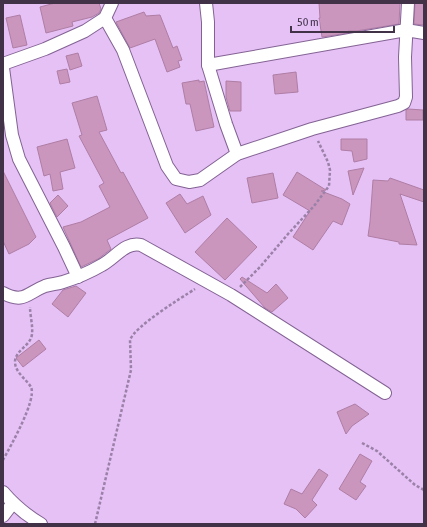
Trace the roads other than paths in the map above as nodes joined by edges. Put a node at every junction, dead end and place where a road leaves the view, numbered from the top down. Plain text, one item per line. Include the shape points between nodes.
1 (112, 3) edge
2 (206, 3) edge
3 (408, 3) edge
4 (105, 18) junction
5 (406, 30) junction
6 (424, 32) edge
7 (3, 64) edge
8 (208, 65) junction
9 (3, 68) edge
10 (237, 154) junction
11 (78, 277) junction
12 (3, 293) edge
13 (385, 393) dead end
14 (3, 492) edge
15 (13, 503) junction
16 (3, 516) edge
17 (41, 524) edge

1 - 4 street
2 - 8 street
3 - 5 street
4 - 7 street via 85,31
4 - 10 street via 123,50 167,166 176,179 188,182 200,180
5 - 6 street
5 - 8 street
5 - 10 street via 404,103 312,129
8 - 10 street
9 - 11 street via 12,135 19,159
11 - 12 street via 45,286 29,296 13,298
11 - 13 street via 103,265 128,246 134,243 141,245 231,295
14 - 15 street
15 - 16 street
15 - 17 street

